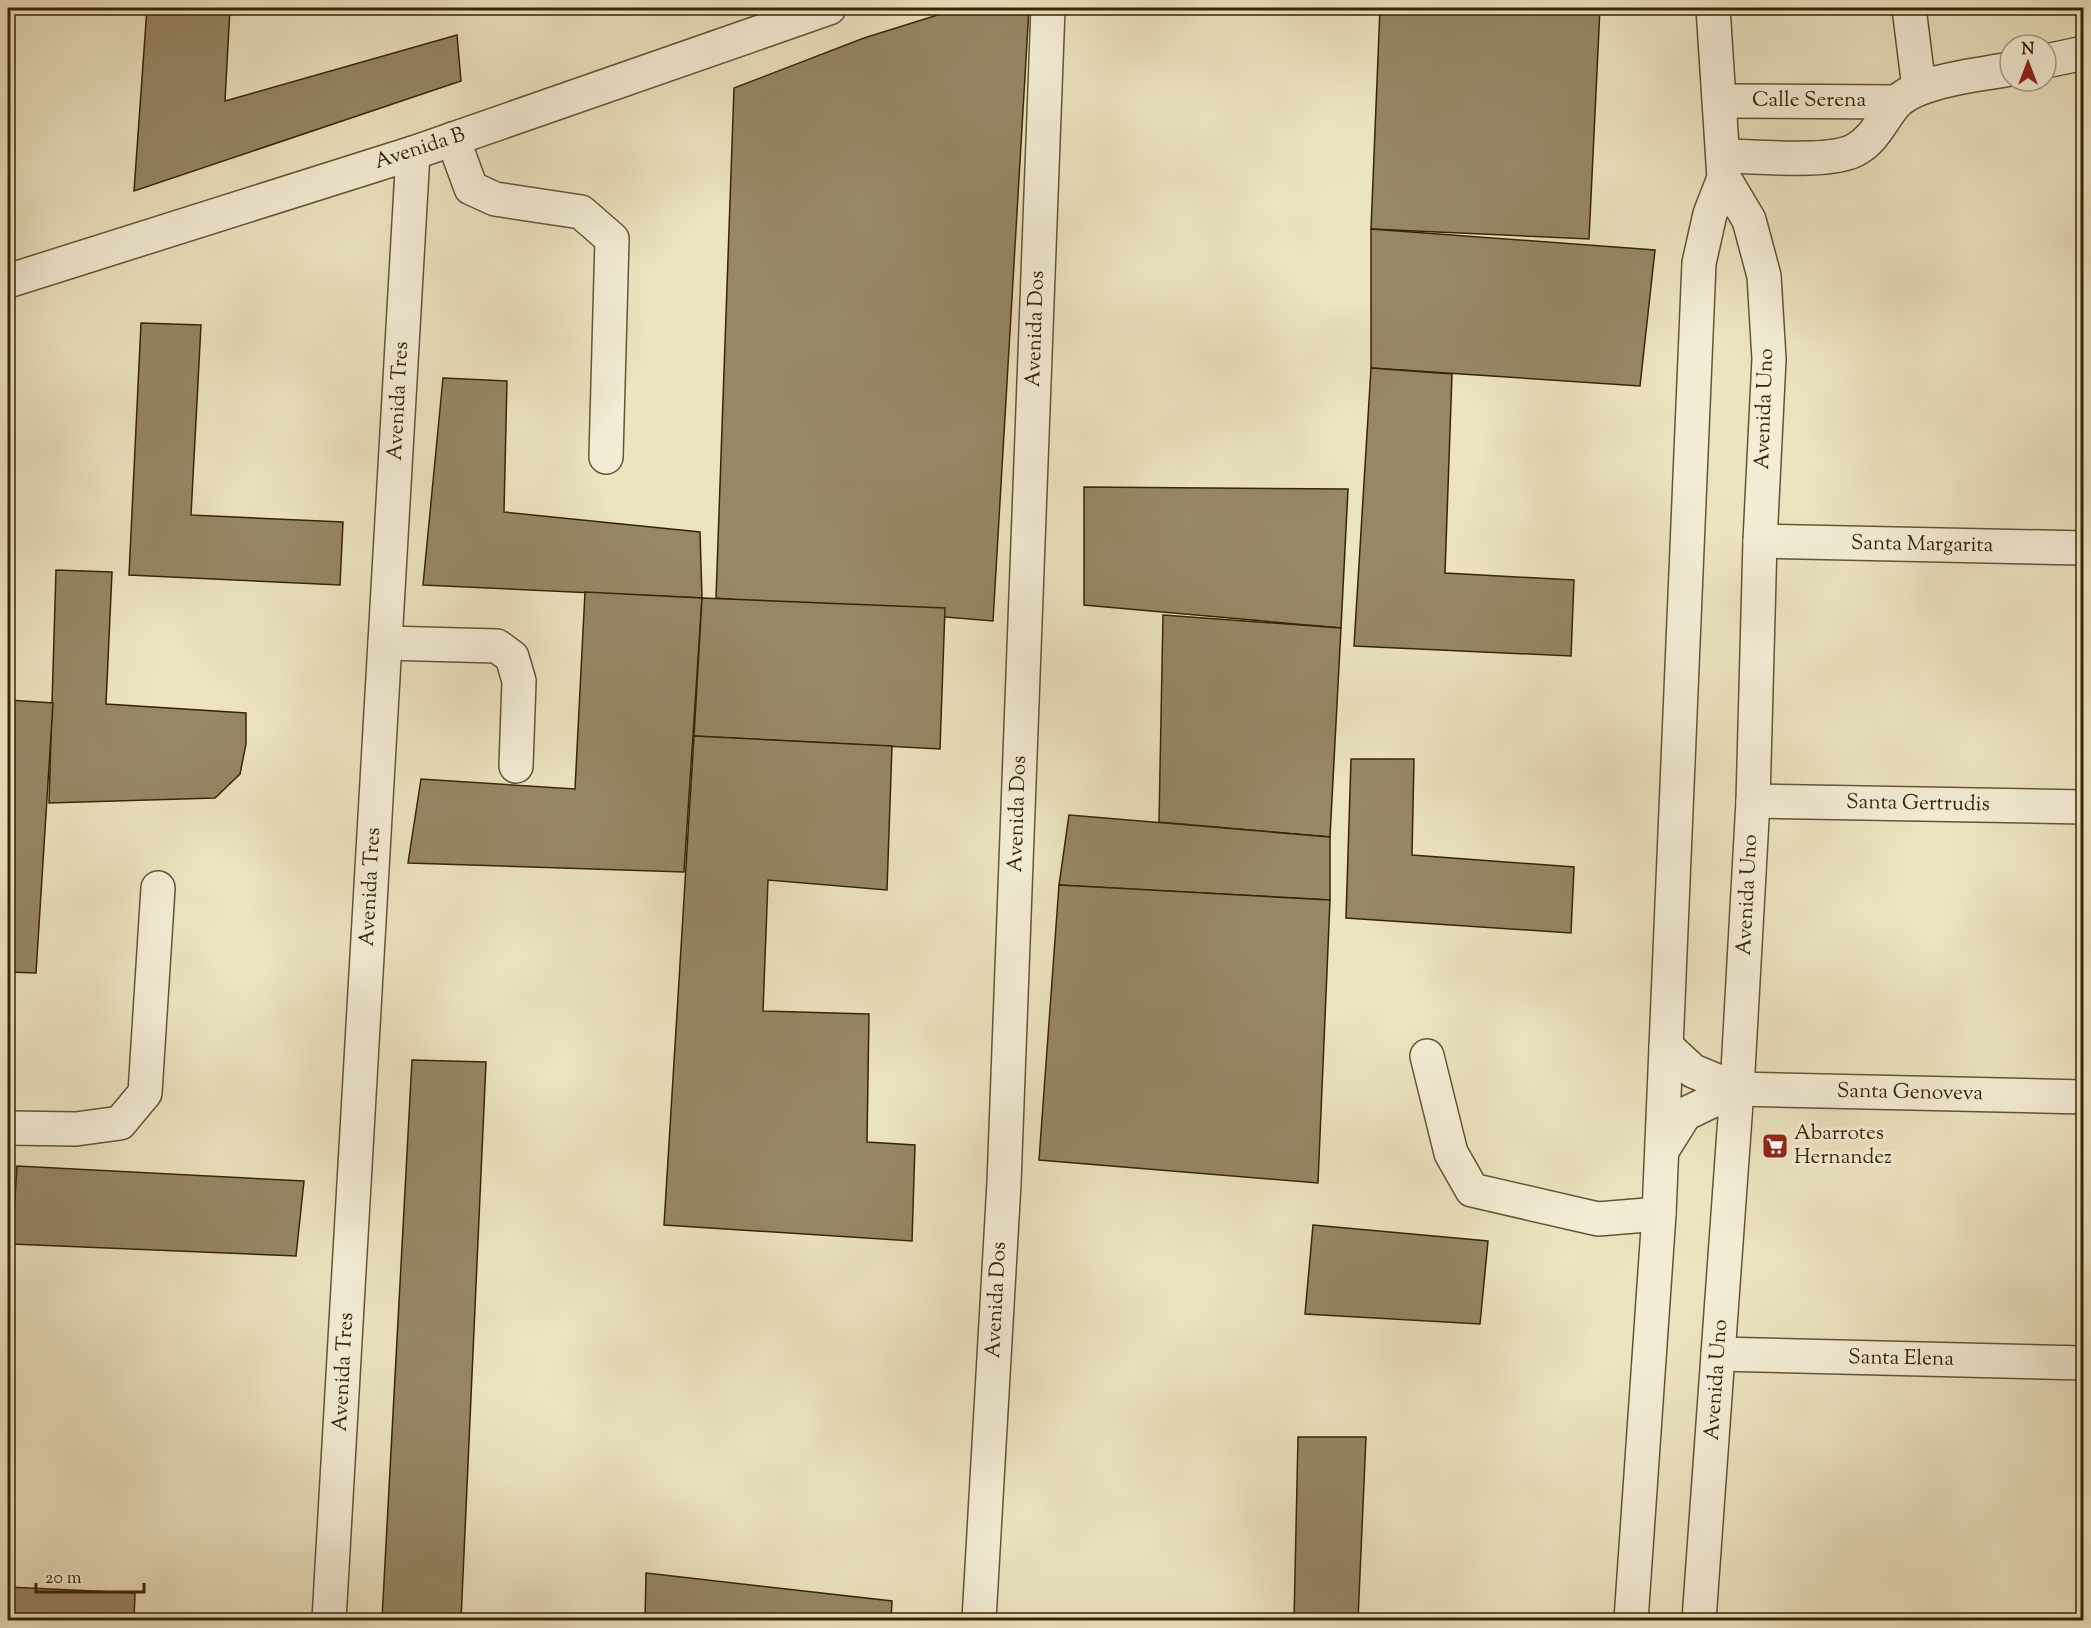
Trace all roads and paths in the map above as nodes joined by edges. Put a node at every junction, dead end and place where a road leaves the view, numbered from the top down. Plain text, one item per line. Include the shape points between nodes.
1 (830, 8) edge
2 (1048, 8) edge
3 (1713, 8) edge
4 (1909, 8) edge
5 (2084, 53) edge
6 (2058, 58) edge
7 (1998, 72) edge
8 (1908, 95) junction
9 (1720, 101) junction
10 (453, 139) junction
11 (414, 153) junction
12 (1724, 167) junction
13 (8, 281) edge
14 (606, 457) dead end
15 (1760, 541) junction
16 (2084, 548) edge
17 (385, 643) junction
18 (516, 766) dead end
19 (1753, 801) junction
20 (2084, 807) edge
21 (158, 888) dead end
22 (1666, 1046) junction
23 (1427, 1056) dead end
24 (1737, 1089) junction
25 (2084, 1096) edge
26 (8, 1128) edge
27 (1662, 1150) junction
28 (1659, 1214) junction
29 (1718, 1354) junction
30 (2084, 1363) edge
31 (329, 1620) edge
32 (979, 1620) edge
33 (1630, 1620) edge
34 (1699, 1620) edge

1 - 10 street, Avenida B
2 - 32 street, Avenida Dos via 1004,1183
3 - 9 street, Avenida Uno
4 - 8 street
5 - 6 street
7 - 8 street, Calle Serena
8 - 9 street, Calle Serena
8 - 12 street, Calle Serena via 1880,129 1856,150 1831,157
9 - 12 street, Avenida Uno
10 - 11 street, Avenida B
10 - 14 street via 471,188 495,199 581,212 612,239
11 - 13 street, Avenida B
11 - 17 street, Avenida Tres
12 - 15 street, Avenida Uno via 1749,220 1764,276 1769,359
12 - 22 street, Avenida Uno via 1699,263
15 - 16 street, Santa Margarita
15 - 19 street, Avenida Uno
17 - 18 street via 496,646 512,657 519,681
17 - 31 street, Avenida Tres
19 - 20 street, Santa Gertrudis
19 - 24 street, Avenida Uno
21 - 26 street via 145,1093 120,1123 76,1129
22 - 24 street via 1693,1071
22 - 27 street, Avenida Uno
23 - 28 street via 1451,1153 1472,1190 1598,1219
24 - 25 street, Santa Genoveva
24 - 27 street via 1685,1114
24 - 29 street, Avenida Uno
27 - 28 street, Avenida Uno
28 - 33 street, Avenida Uno
29 - 30 street, Santa Elena
29 - 34 street, Avenida Uno

